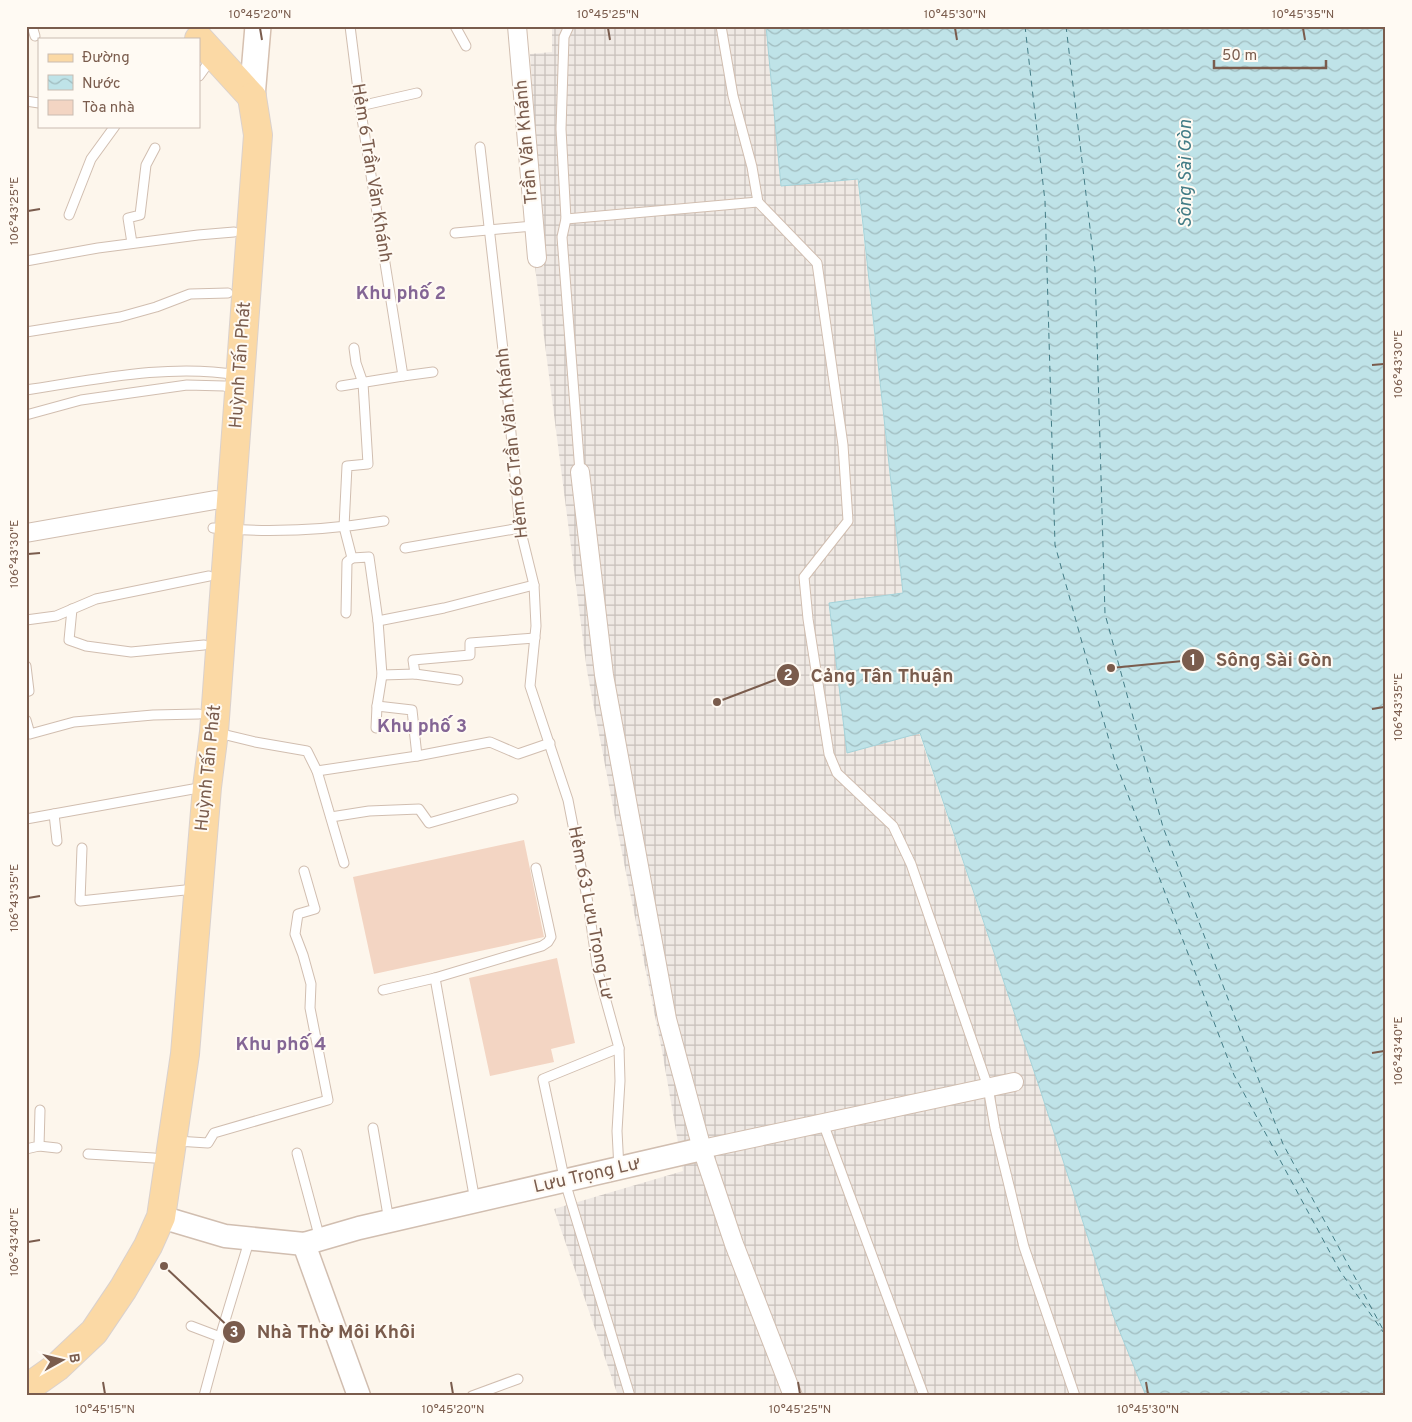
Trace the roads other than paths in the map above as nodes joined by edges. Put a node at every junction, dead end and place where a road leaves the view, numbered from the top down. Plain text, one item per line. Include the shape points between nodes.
1 (32, 26) edge
2 (186, 26) edge
3 (258, 26) edge
4 (350, 26) edge
5 (455, 26) edge
6 (517, 26) edge
7 (568, 26) edge
8 (721, 26) edge
9 (35, 36) dead end
10 (194, 38) edge
11 (466, 46) dead end
12 (203, 52) edge
13 (417, 93) dead end
14 (252, 97) junction
15 (360, 106) junction
16 (114, 128) edge
17 (480, 147) dead end
18 (155, 148) dead end
19 (758, 202) junction
20 (70, 215) dead end
21 (566, 219) junction
22 (534, 226) junction
23 (490, 229) junction
24 (234, 232) junction
25 (455, 233) dead end
26 (132, 243) junction
27 (537, 258) dead end
28 (26, 261) edge
29 (228, 293) junction
30 (26, 332) edge
31 (354, 348) dead end
32 (433, 372) dead end
33 (403, 376) junction
34 (232, 381) junction
35 (363, 382) junction
36 (341, 386) dead end
37 (26, 390) edge
38 (26, 416) edge
39 (580, 472) joint
40 (215, 500) junction
41 (384, 521) dead end
42 (344, 527) junction
43 (520, 528) junction
44 (26, 533) edge
45 (220, 539) junction
46 (405, 548) dead end
47 (352, 558) junction
48 (209, 576) junction
49 (534, 585) junction
50 (72, 609) junction
51 (346, 614) dead end
52 (26, 620) edge
53 (378, 621) junction
54 (535, 638) junction
55 (204, 645) junction
56 (26, 666) edge
57 (415, 674) junction
58 (382, 676) junction
59 (458, 680) dead end
60 (530, 686) joint
61 (26, 692) edge
62 (377, 706) junction
63 (26, 720) edge
64 (207, 723) junction
65 (376, 728) dead end
66 (550, 744) junction
67 (416, 756) junction
68 (317, 771) junction
69 (200, 788) junction
70 (513, 799) dead end
71 (54, 814) junction
72 (331, 817) junction
73 (26, 820) edge
74 (57, 841) dead end
75 (82, 848) dead end
76 (344, 863) dead end
77 (536, 868) dead end
78 (304, 871) dead end
79 (185, 890) junction
80 (435, 978) junction
81 (383, 990) dead end
82 (619, 1048) junction
83 (1014, 1082) dead end
84 (988, 1087) junction
85 (40, 1110) dead end
86 (823, 1123) junction
87 (373, 1128) dead end
88 (39, 1146) junction
89 (26, 1148) edge
90 (57, 1148) dead end
91 (702, 1149) junction
92 (165, 1153) junction
93 (297, 1153) dead end
94 (88, 1154) dead end
95 (619, 1169) junction
96 (565, 1182) junction
97 (475, 1202) junction
98 (152, 1213) junction
99 (389, 1222) junction
100 (250, 1238) junction
101 (312, 1242) junction
102 (191, 1326) dead end
103 (220, 1337) junction
104 (26, 1370) edge
105 (518, 1378) dead end
106 (26, 1389) edge
107 (204, 1396) edge
108 (359, 1396) edge
109 (472, 1396) edge
110 (630, 1396) edge
111 (793, 1396) edge
112 (924, 1396) edge
113 (1075, 1396) edge

1 - 9 lane
2 - 10 main road
3 - 14 main road, Huỳnh Tấn Phát
4 - 15 lane, Hẻm 6 Trần Văn Khánh
5 - 11 lane
6 - 22 street, Trần Văn Khánh
7 - 21 lane via 564,37 561,129
8 - 19 lane via 733,96
12 - 14 main road
13 - 15 lane
14 - 24 main road, Huỳnh Tấn Phát via 241,133
14 - 34 main road, Huỳnh Tấn Phát via 258,135
15 - 33 lane, Hẻm 6 Trần Văn Khánh
16 - 20 lane via 91,159
17 - 23 lane, Hẻm 66 Trần Văn Khánh
18 - 26 lane via 146,165 140,215 128,218
19 - 21 lane
19 - 84 lane via 817,263 843,445 848,521 804,577 829,754 837,773 893,826 914,872
21 - 39 lane via 562,237
22 - 23 lane
22 - 27 street, Trần Văn Khánh
23 - 25 lane
23 - 43 lane, Hẻm 66 Trần Văn Khánh
24 - 26 lane
24 - 29 main road, Huỳnh Tấn Phát
26 - 28 lane
29 - 30 lane via 190,294 120,317
29 - 34 main road, Huỳnh Tấn Phát
31 - 35 lane
32 - 33 lane
33 - 35 lane
34 - 37 lane via 166,371
34 - 38 lane via 81,400
34 - 40 main road, Huỳnh Tấn Phát
34 - 45 main road, Huỳnh Tấn Phát
35 - 36 lane
35 - 42 lane via 368,464 347,466
39 - 91 street via 604,674 667,1019
40 - 44 street
40 - 45 main road, Huỳnh Tấn Phát
41 - 42 lane
42 - 45 lane
42 - 47 lane
43 - 46 lane
43 - 49 lane, Hẻm 66 Trần Văn Khánh
45 - 48 main road, Huỳnh Tấn Phát
45 - 64 main road, Huỳnh Tấn Phát
47 - 51 lane via 347,562
47 - 53 lane via 368,557
48 - 50 lane via 96,599
48 - 55 main road, Huỳnh Tấn Phát
49 - 53 lane
49 - 54 lane, Hẻm 66 Trần Văn Khánh
50 - 52 lane via 56,616
50 - 55 lane via 70,640 86,646 132,652
53 - 58 lane
54 - 57 lane via 470,642 470,655 413,660
54 - 60 lane, Hẻm 66 Trần Văn Khánh
55 - 64 main road, Huỳnh Tấn Phát
56 - 61 lane via 29,692
57 - 58 lane
57 - 59 lane
58 - 62 lane
60 - 66 lane, Hẻm 63 Lưu Trọng Lư
62 - 65 lane
62 - 67 lane via 412,710
63 - 64 lane via 30,734 74,722 152,715
64 - 68 lane via 255,742 307,751
64 - 69 main road, Huỳnh Tấn Phát
66 - 67 lane via 518,754 490,742
66 - 82 lane, Hẻm 63 Lưu Trọng Lư via 568,800 598,972
67 - 68 lane
68 - 72 lane
69 - 71 lane
69 - 79 main road, Huỳnh Tấn Phát
69 - 92 main road, Huỳnh Tấn Phát via 185,1054
70 - 72 lane via 429,823 419,809
71 - 73 lane
71 - 74 lane
72 - 76 lane
75 - 79 lane via 80,900
77 - 80 lane via 551,936 548,942
78 - 92 lane via 315,909 298,914 295,934 311,984 310,1008 328,1100 214,1133 208,1142
79 - 92 main road, Huỳnh Tấn Phát
80 - 81 lane
80 - 97 lane
82 - 95 lane, Hẻm 63 Lưu Trọng Lư
82 - 96 lane via 543,1079
83 - 84 street, Lưu Trọng Lư
84 - 86 street, Lưu Trọng Lư
84 - 113 lane via 1024,1247
85 - 88 lane
86 - 91 street, Lưu Trọng Lư
86 - 112 lane
87 - 99 lane
88 - 89 lane
88 - 90 lane
91 - 95 street, Lưu Trọng Lư
91 - 111 street via 734,1244
92 - 94 lane
92 - 98 main road, Huỳnh Tấn Phát
93 - 101 lane
95 - 96 street, Lưu Trọng Lư
96 - 97 street, Lưu Trọng Lư
96 - 110 lane
97 - 99 street, Lưu Trọng Lư
98 - 100 street, Lưu Trọng Lư via 225,1236
98 - 104 main road, Huỳnh Tấn Phát via 75,1332
98 - 106 main road, Huỳnh Tấn Phát via 148,1246 94,1332 58,1367
99 - 101 street, Lưu Trọng Lư
100 - 101 street, Lưu Trọng Lư
100 - 103 lane
101 - 108 street
102 - 103 lane
103 - 107 lane
105 - 109 lane

